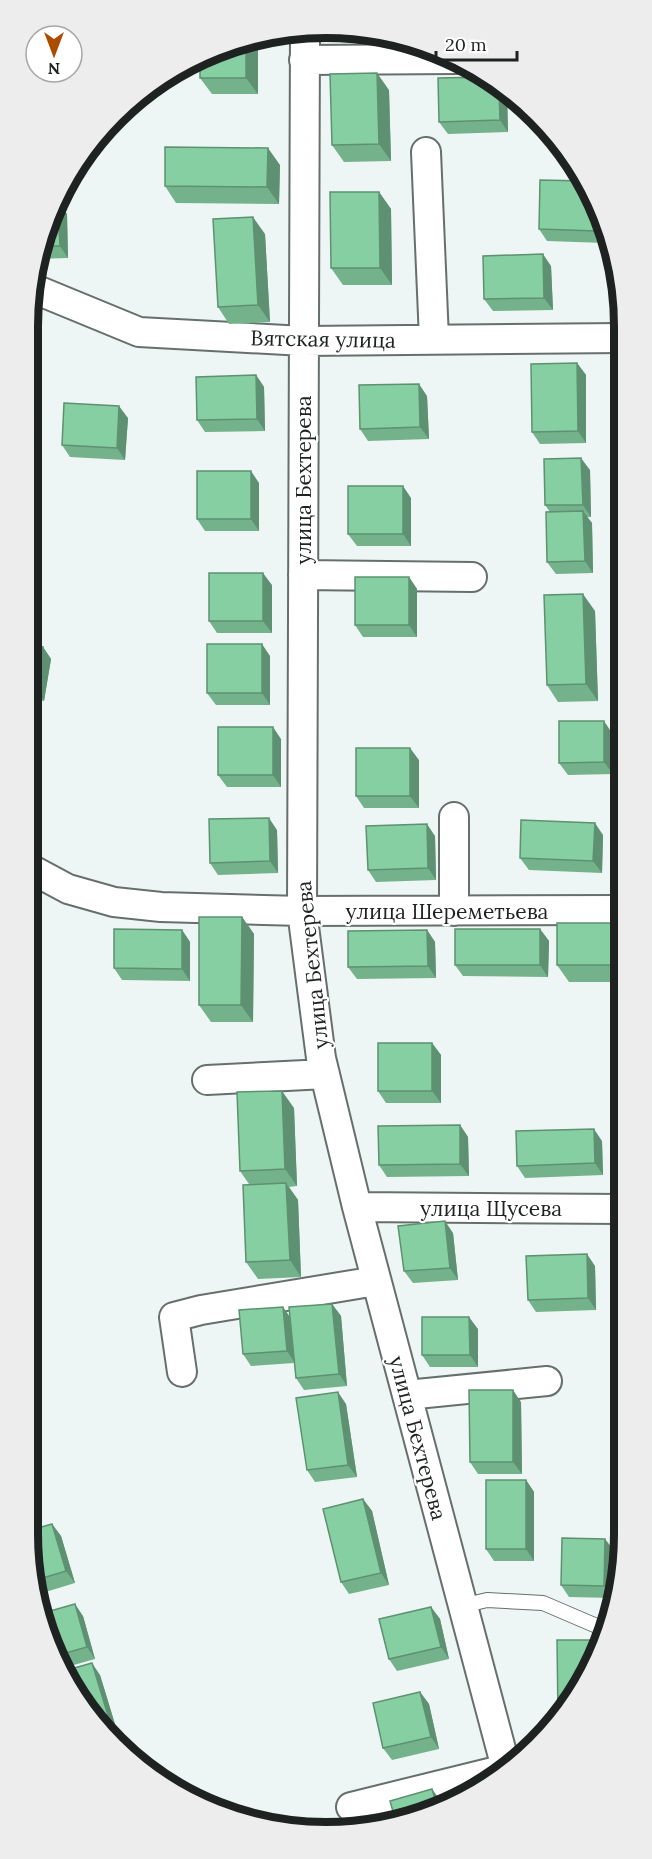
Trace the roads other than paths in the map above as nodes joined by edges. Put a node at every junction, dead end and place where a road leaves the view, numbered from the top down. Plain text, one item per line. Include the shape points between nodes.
1 (304, 38) edge
2 (436, 59) edge
3 (304, 60) junction
4 (426, 152) dead end
5 (40, 291) edge
6 (614, 338) edge
7 (434, 339) junction
8 (304, 341) junction
9 (303, 574) junction
10 (471, 577) dead end
11 (454, 817) dead end
12 (38, 873) edge
13 (614, 910) edge
14 (302, 911) junction
15 (454, 911) junction
16 (325, 1074) junction
17 (207, 1080) dead end
18 (357, 1207) junction
19 (614, 1209) edge
20 (376, 1281) junction
21 (182, 1372) dead end
22 (547, 1381) dead end
23 (407, 1395) junction
24 (462, 1606) junction
25 (599, 1627) edge
26 (503, 1761) edge
27 (484, 1774) edge
28 (351, 1807) dead end

1 - 3 street, улица Бехтерева
2 - 3 street
3 - 8 street, улица Бехтерева
4 - 7 street
5 - 8 street, Вятская улица via 139,332
6 - 7 street, Вятская улица
7 - 8 street, Вятская улица
8 - 9 street, улица Бехтерева
9 - 10 street
9 - 14 street, улица Бехтерева
11 - 15 street
12 - 14 street, улица Шереметьева via 68,889 114,902
13 - 15 street, улица Шереметьева
14 - 15 street, улица Шереметьева
14 - 16 street, улица Бехтерева
16 - 17 street
16 - 18 street, улица Бехтерева
18 - 19 street, улица Щусева
18 - 20 street, улица Бехтерева
20 - 21 street via 174,1317
20 - 23 street, улица Бехтерева
22 - 23 street
23 - 24 street, улица Бехтерева
24 - 25 lane via 487,1600 543,1603
24 - 26 street, улица Бехтерева
27 - 28 street

